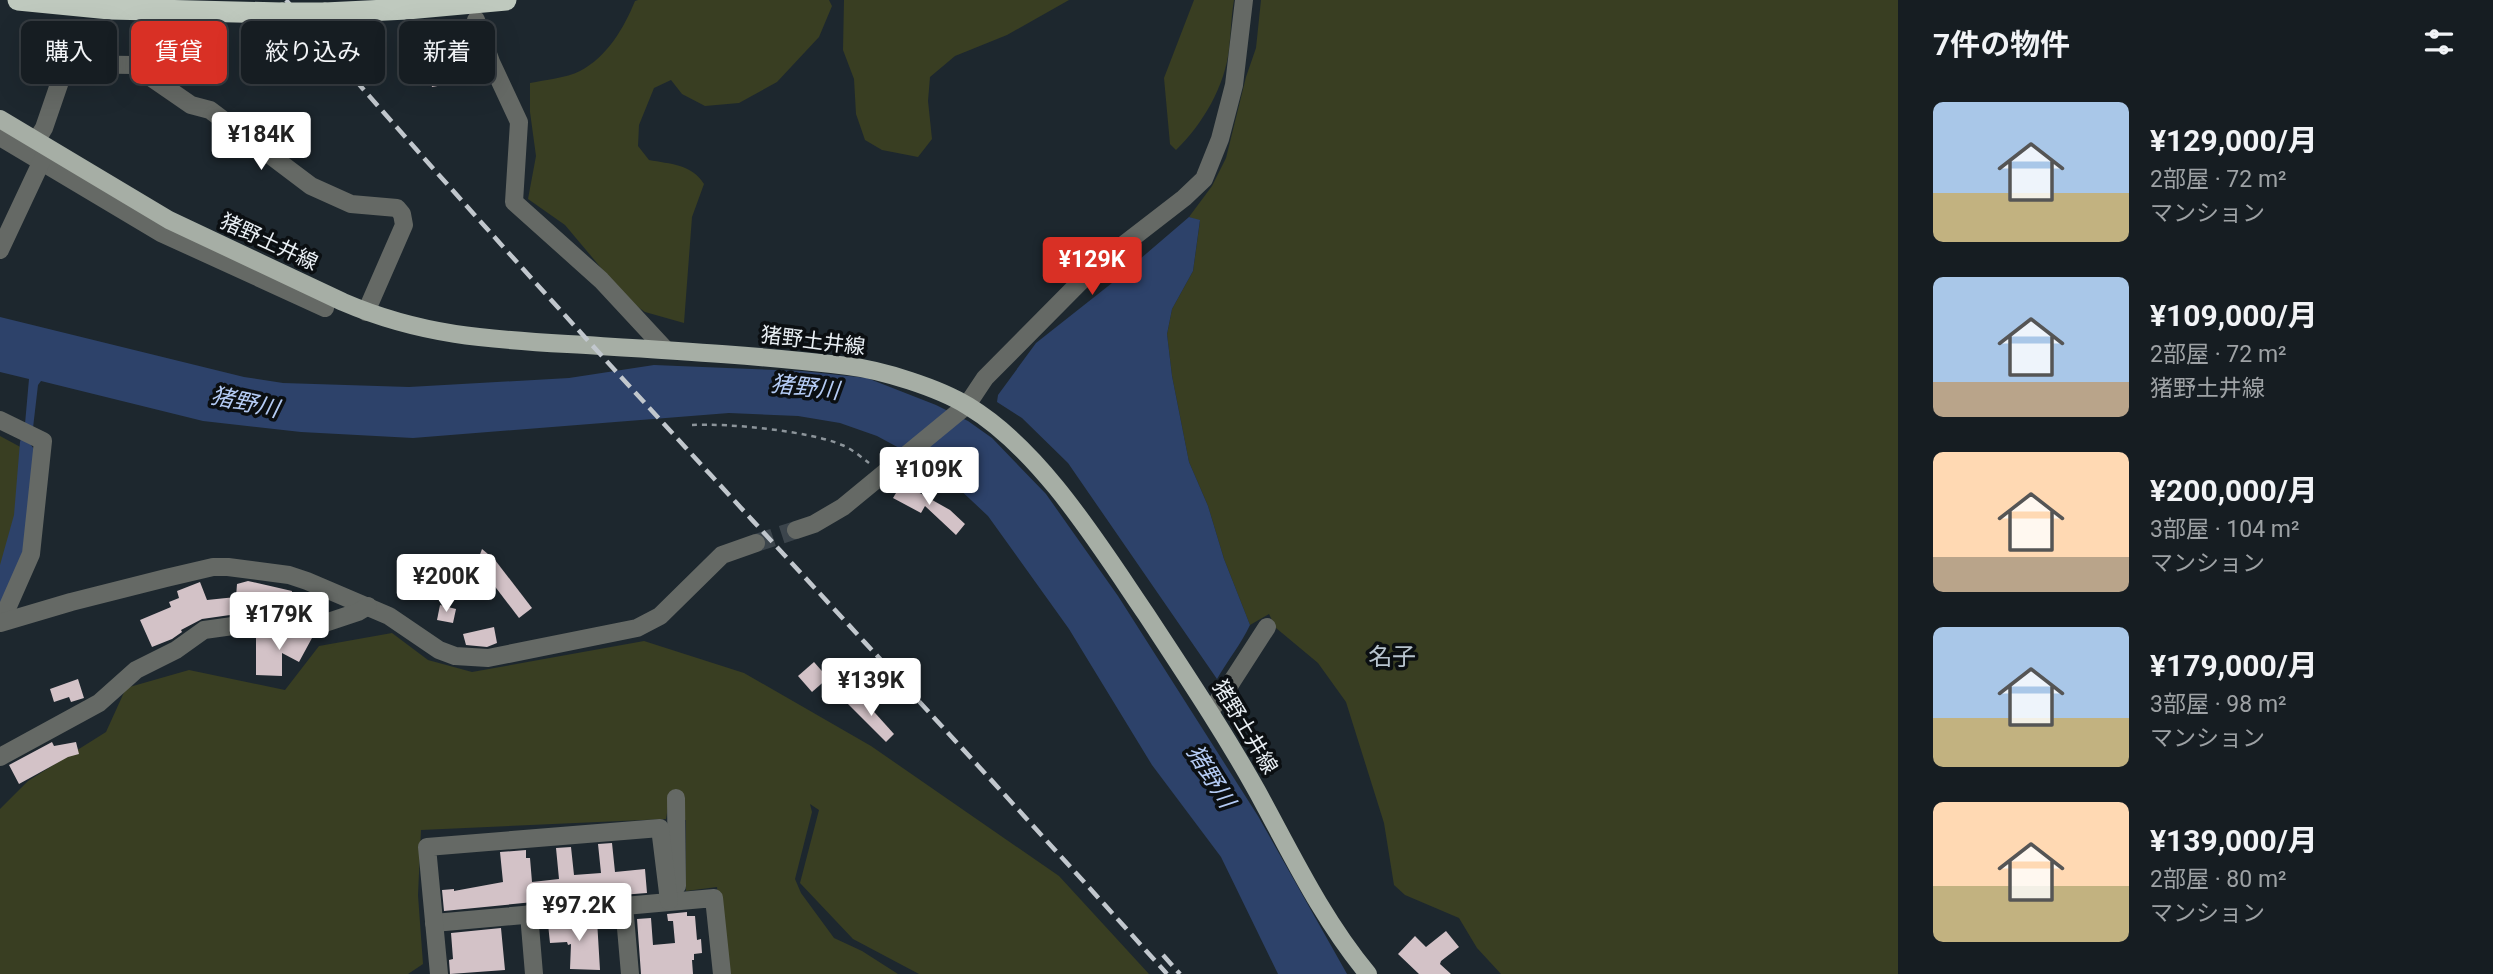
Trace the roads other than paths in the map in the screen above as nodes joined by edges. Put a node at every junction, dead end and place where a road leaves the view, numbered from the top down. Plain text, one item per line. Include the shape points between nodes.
1 (18, 0) edge
2 (506, 0) edge
3 (1244, 0) edge
4 (476, 20) dead end
5 (117, 65) edge
6 (59, 84) edge
7 (0, 119) edge
8 (0, 137) edge
9 (42, 144) junction
10 (0, 250) edge
11 (325, 307) dead end
12 (366, 312) junction
13 (666, 350) junction
14 (967, 405) junction
15 (0, 420) edge
16 (796, 530) tunnel mouth
17 (755, 543) tunnel mouth
18 (368, 606) junction
19 (1, 623) edge
20 (1267, 626) dead end
21 (1210, 711) junction
22 (0, 757) edge
23 (676, 798) dead end
24 (673, 900) junction
25 (624, 905) junction
26 (530, 914) junction
27 (434, 923) junction
28 (439, 974) edge
29 (534, 974) edge
30 (630, 974) edge
31 (722, 974) edge
32 (1368, 974) edge

1 - 2 highway, bridge via 110,9 325,13
3 - 14 street via 1234,85 1204,179 1088,275 985,378
4 - 13 street via 519,122 514,202 601,280
5 - 12 street via 133,65 191,105 210,110 311,186 351,204 397,208 404,225
6 - 9 street
7 - 9 main road, 猪野土井線
8 - 11 street via 161,233
9 - 10 street
9 - 12 main road, 猪野土井線 via 169,220
12 - 13 main road, 猪野土井線 via 419,329 485,340
13 - 14 main road, 猪野土井線 via 853,367 916,383
14 - 16 street via 843,507
14 - 21 main road, 猪野土井線 via 1006,434 1045,474
15 - 19 street via 43,441 31,554
17 - 18 street via 722,555 660,616 637,628 488,658 439,650
18 - 19 street via 289,575 213,567
18 - 22 street via 322,624 265,616 204,630 136,670 99,703
20 - 21 street
21 - 32 main road, 猪野土井線 via 1335,930
23 - 24 street
24 - 25 street
24 - 27 street via 660,828 427,847
24 - 31 street via 714,898
25 - 26 street
25 - 30 street
26 - 27 street
26 - 29 street
27 - 28 street

